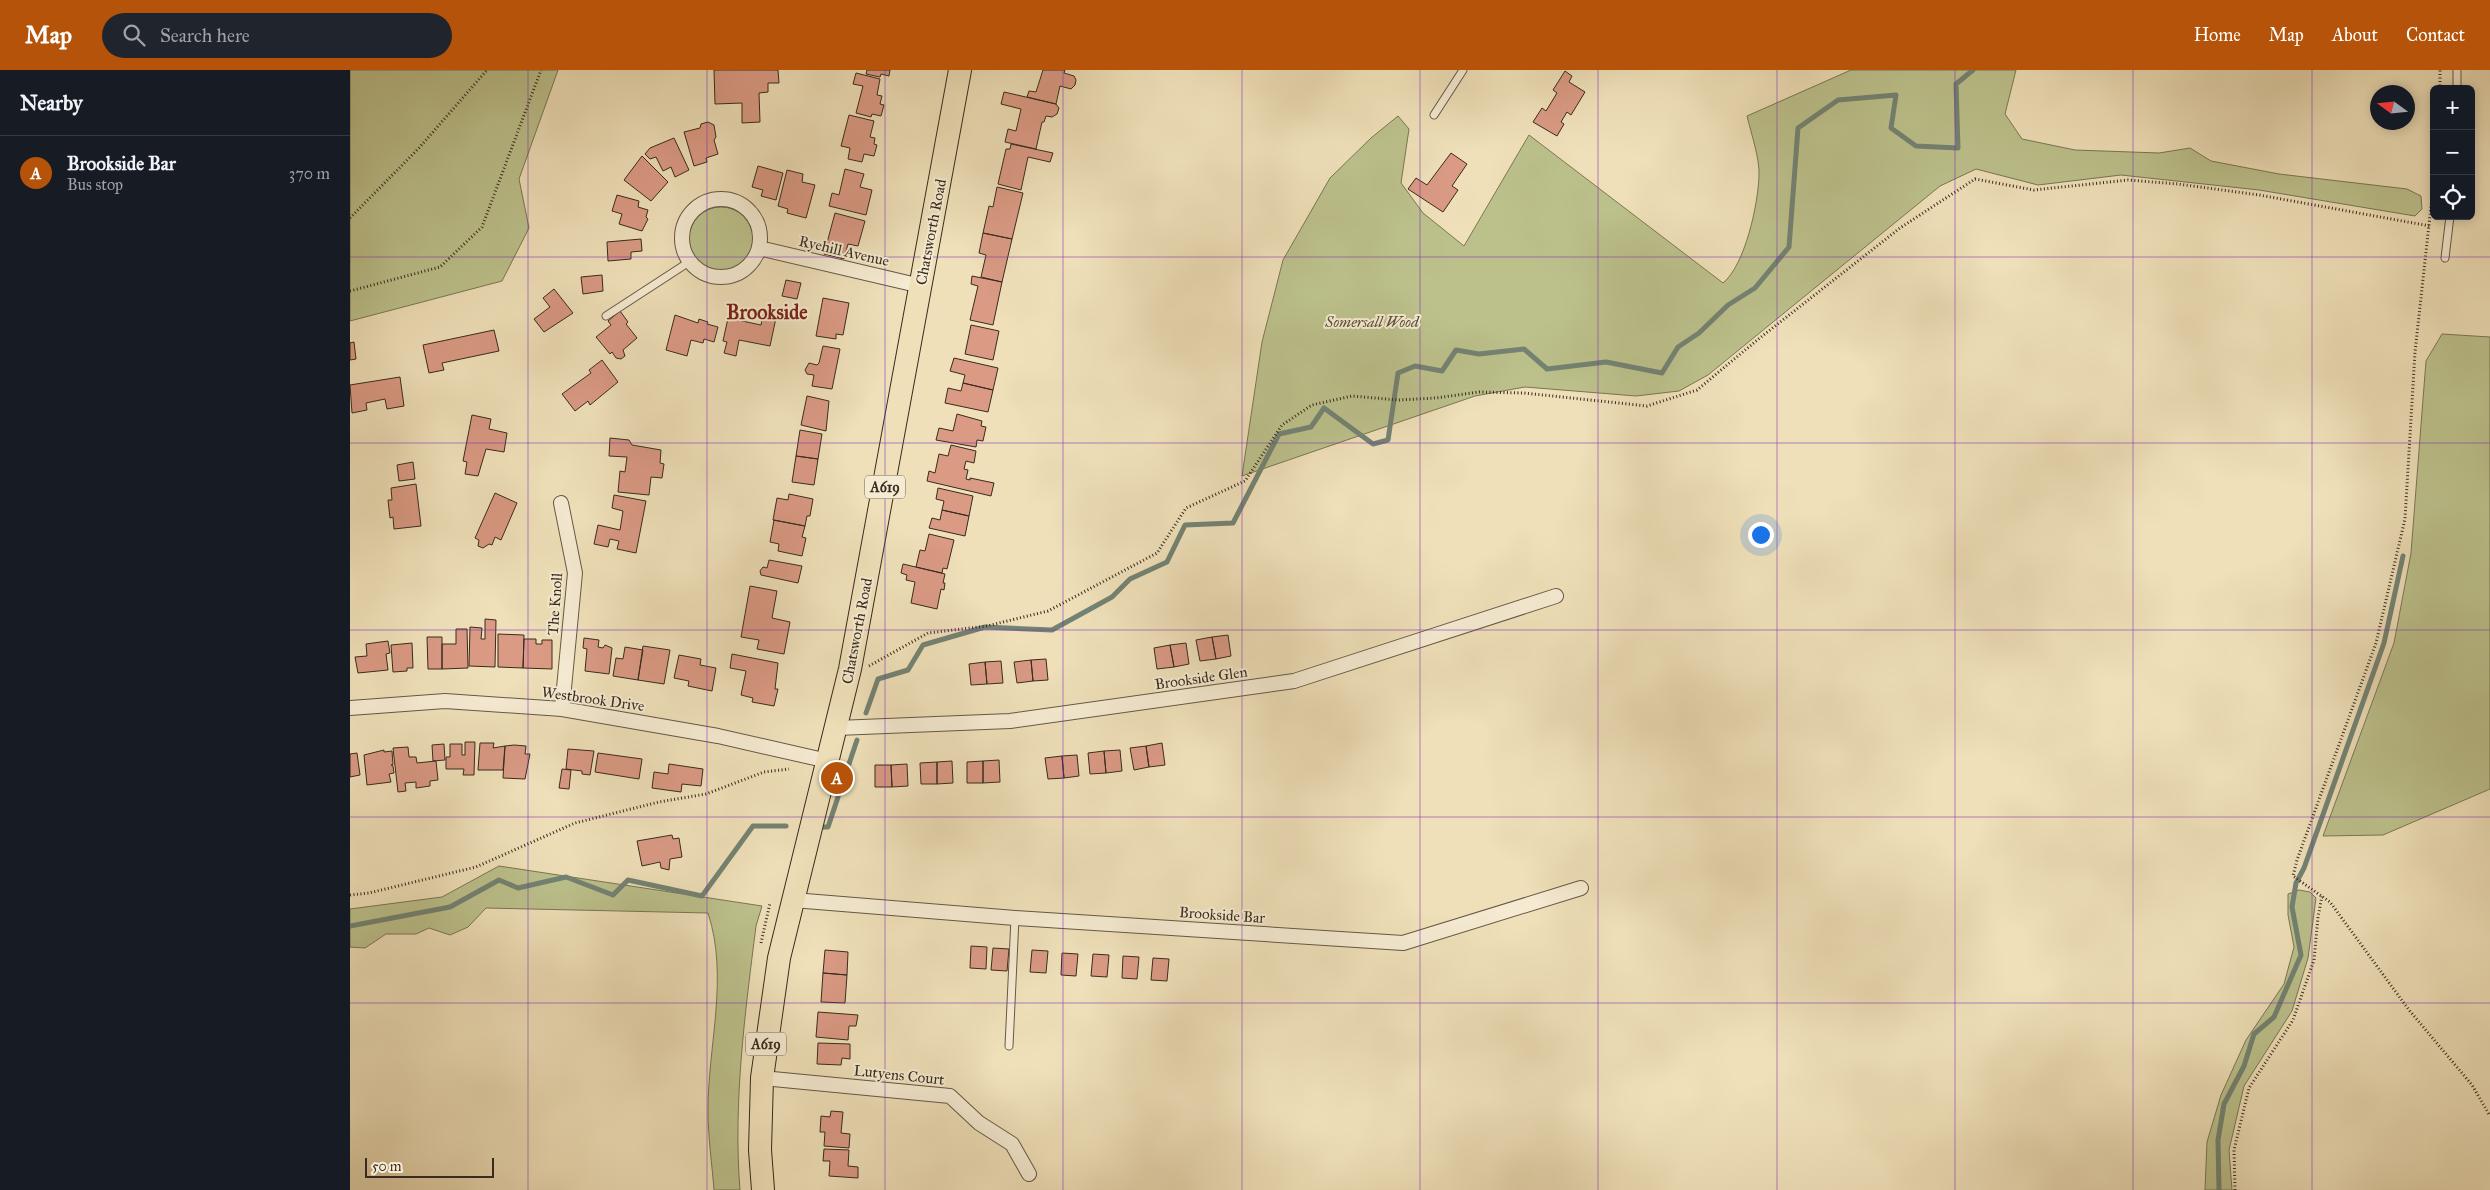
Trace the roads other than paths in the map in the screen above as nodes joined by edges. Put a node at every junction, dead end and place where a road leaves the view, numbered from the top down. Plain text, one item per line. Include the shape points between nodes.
1 (960, 70) edge
2 (1463, 70) edge
3 (2457, 70) edge
4 (2457, 85) edge
5 (1434, 115) dead end
6 (2450, 220) edge
7 (759, 248) junction
8 (2445, 258) dead end
9 (689, 262) junction
10 (920, 286) junction
11 (606, 316) dead end
12 (562, 503) dead end
13 (1556, 596) dead end
14 (350, 702) edge
15 (350, 708) edge
16 (562, 709) junction
17 (837, 728) junction
18 (828, 761) junction
19 (1581, 888) dead end
20 (793, 900) junction
21 (1015, 918) junction
22 (1010, 1046) dead end
23 (762, 1078) junction
24 (1029, 1174) dead end
25 (763, 1190) edge

1 - 10 highway, Chatsworth Road / A619
2 - 5 lane
3 - 4 lane
6 - 8 lane
7 - 9 street via 754,260 734,276 709,276
7 - 9 street via 757,222 750,211 726,199 713,200 700,205 684,225 683,250
7 - 10 street, Ryehill Avenue
9 - 11 lane
10 - 17 highway, Chatsworth Road / A619
12 - 16 street, The Knoll via 575,573
13 - 17 street, Brookside Glen via 1294,682 1010,722
14 - 15 street
15 - 16 street, Westbrook Drive via 445,701
16 - 18 street, Westbrook Drive via 718,736
17 - 18 highway, Chatsworth Road / A619
18 - 20 highway, Chatsworth Road / A619
19 - 21 street, Brookside Bar via 1403,943
20 - 21 street, Brookside Bar
20 - 23 highway, Chatsworth Road / A619 via 779,958
21 - 22 lane
23 - 24 street, Lutyens Court via 950,1096 979,1123 1012,1144
23 - 25 highway, Chatsworth Road / A619 via 760,1150

